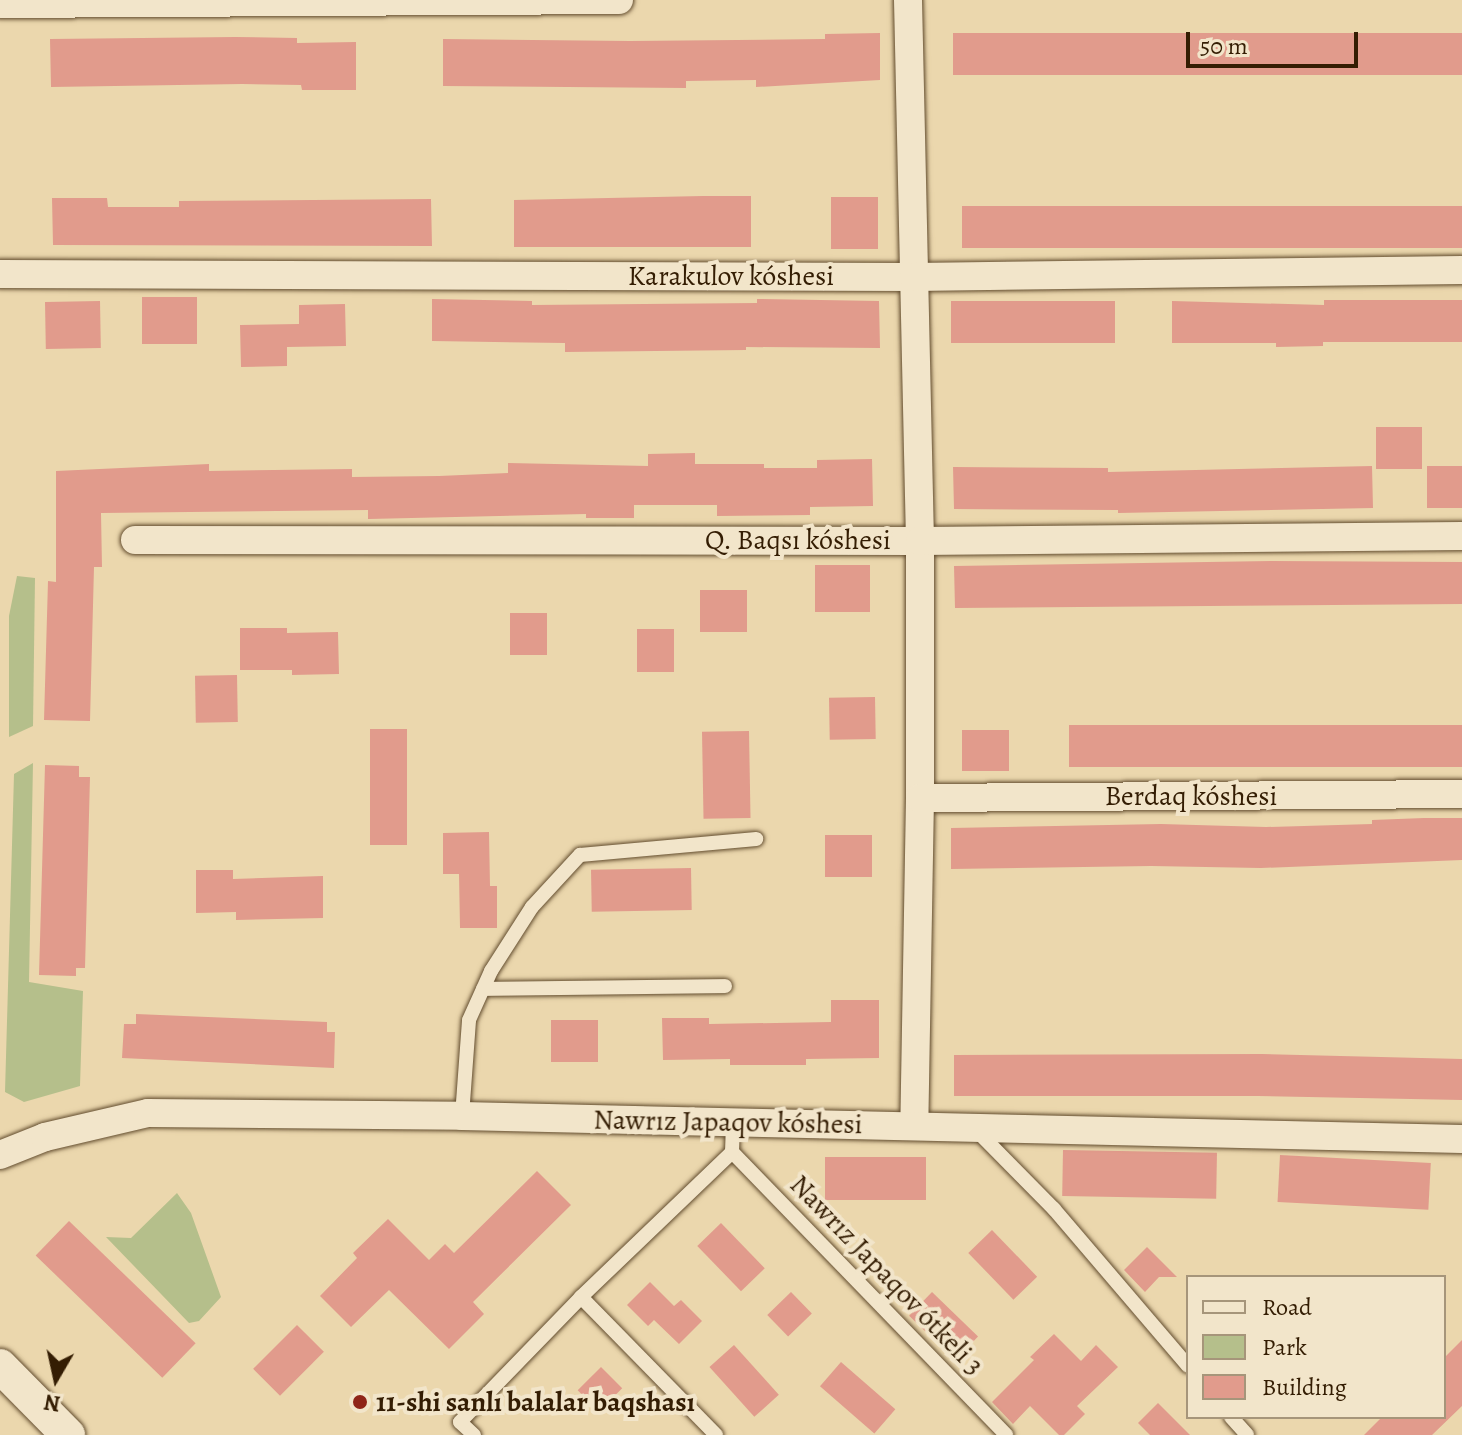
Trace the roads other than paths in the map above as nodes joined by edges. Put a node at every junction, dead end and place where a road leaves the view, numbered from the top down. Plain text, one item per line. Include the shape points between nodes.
1 (619, 0) edge
2 (908, 0) edge
3 (0, 4) edge
4 (1462, 270) edge
5 (0, 274) edge
6 (914, 277) junction
7 (1462, 536) edge
8 (135, 540) dead end
9 (920, 541) junction
10 (1462, 794) edge
11 (920, 798) junction
12 (756, 839) dead end
13 (725, 986) dead end
14 (483, 989) junction
15 (462, 1116) junction
16 (733, 1122) junction
17 (914, 1126) junction
18 (974, 1128) junction
19 (1462, 1139) edge
20 (732, 1152) junction
21 (0, 1155) edge
22 (581, 1297) junction
23 (1186, 1364) edge
24 (0, 1366) edge
25 (1233, 1419) edge
26 (68, 1435) edge
27 (474, 1435) edge
28 (716, 1435) edge
29 (1006, 1435) edge
30 (1247, 1435) edge

1 - 3 street
2 - 6 street
4 - 6 street, Karakulov kóshesi
5 - 6 street, Karakulov kóshesi
6 - 9 street
7 - 9 street, Q. Baqsı kóshesi
8 - 9 street, Q. Baqsı kóshesi
9 - 11 street
10 - 11 street, Berdaq kóshesi
11 - 17 street
12 - 14 lane via 580,855 532,907
13 - 14 lane
14 - 15 lane via 469,1020
15 - 16 street, Nawrız Japaqov kóshesi
15 - 21 street, Nawrız Japaqov kóshesi via 148,1113 45,1137
16 - 17 street, Nawrız Japaqov kóshesi
16 - 20 lane
17 - 18 street, Nawrız Japaqov kóshesi
18 - 19 street, Nawrız Japaqov kóshesi
18 - 23 lane via 1054,1209
20 - 22 lane
20 - 29 lane, Nawrız Japaqov ótkeli 3
22 - 27 lane via 460,1422
22 - 28 lane
24 - 26 street
25 - 30 lane

